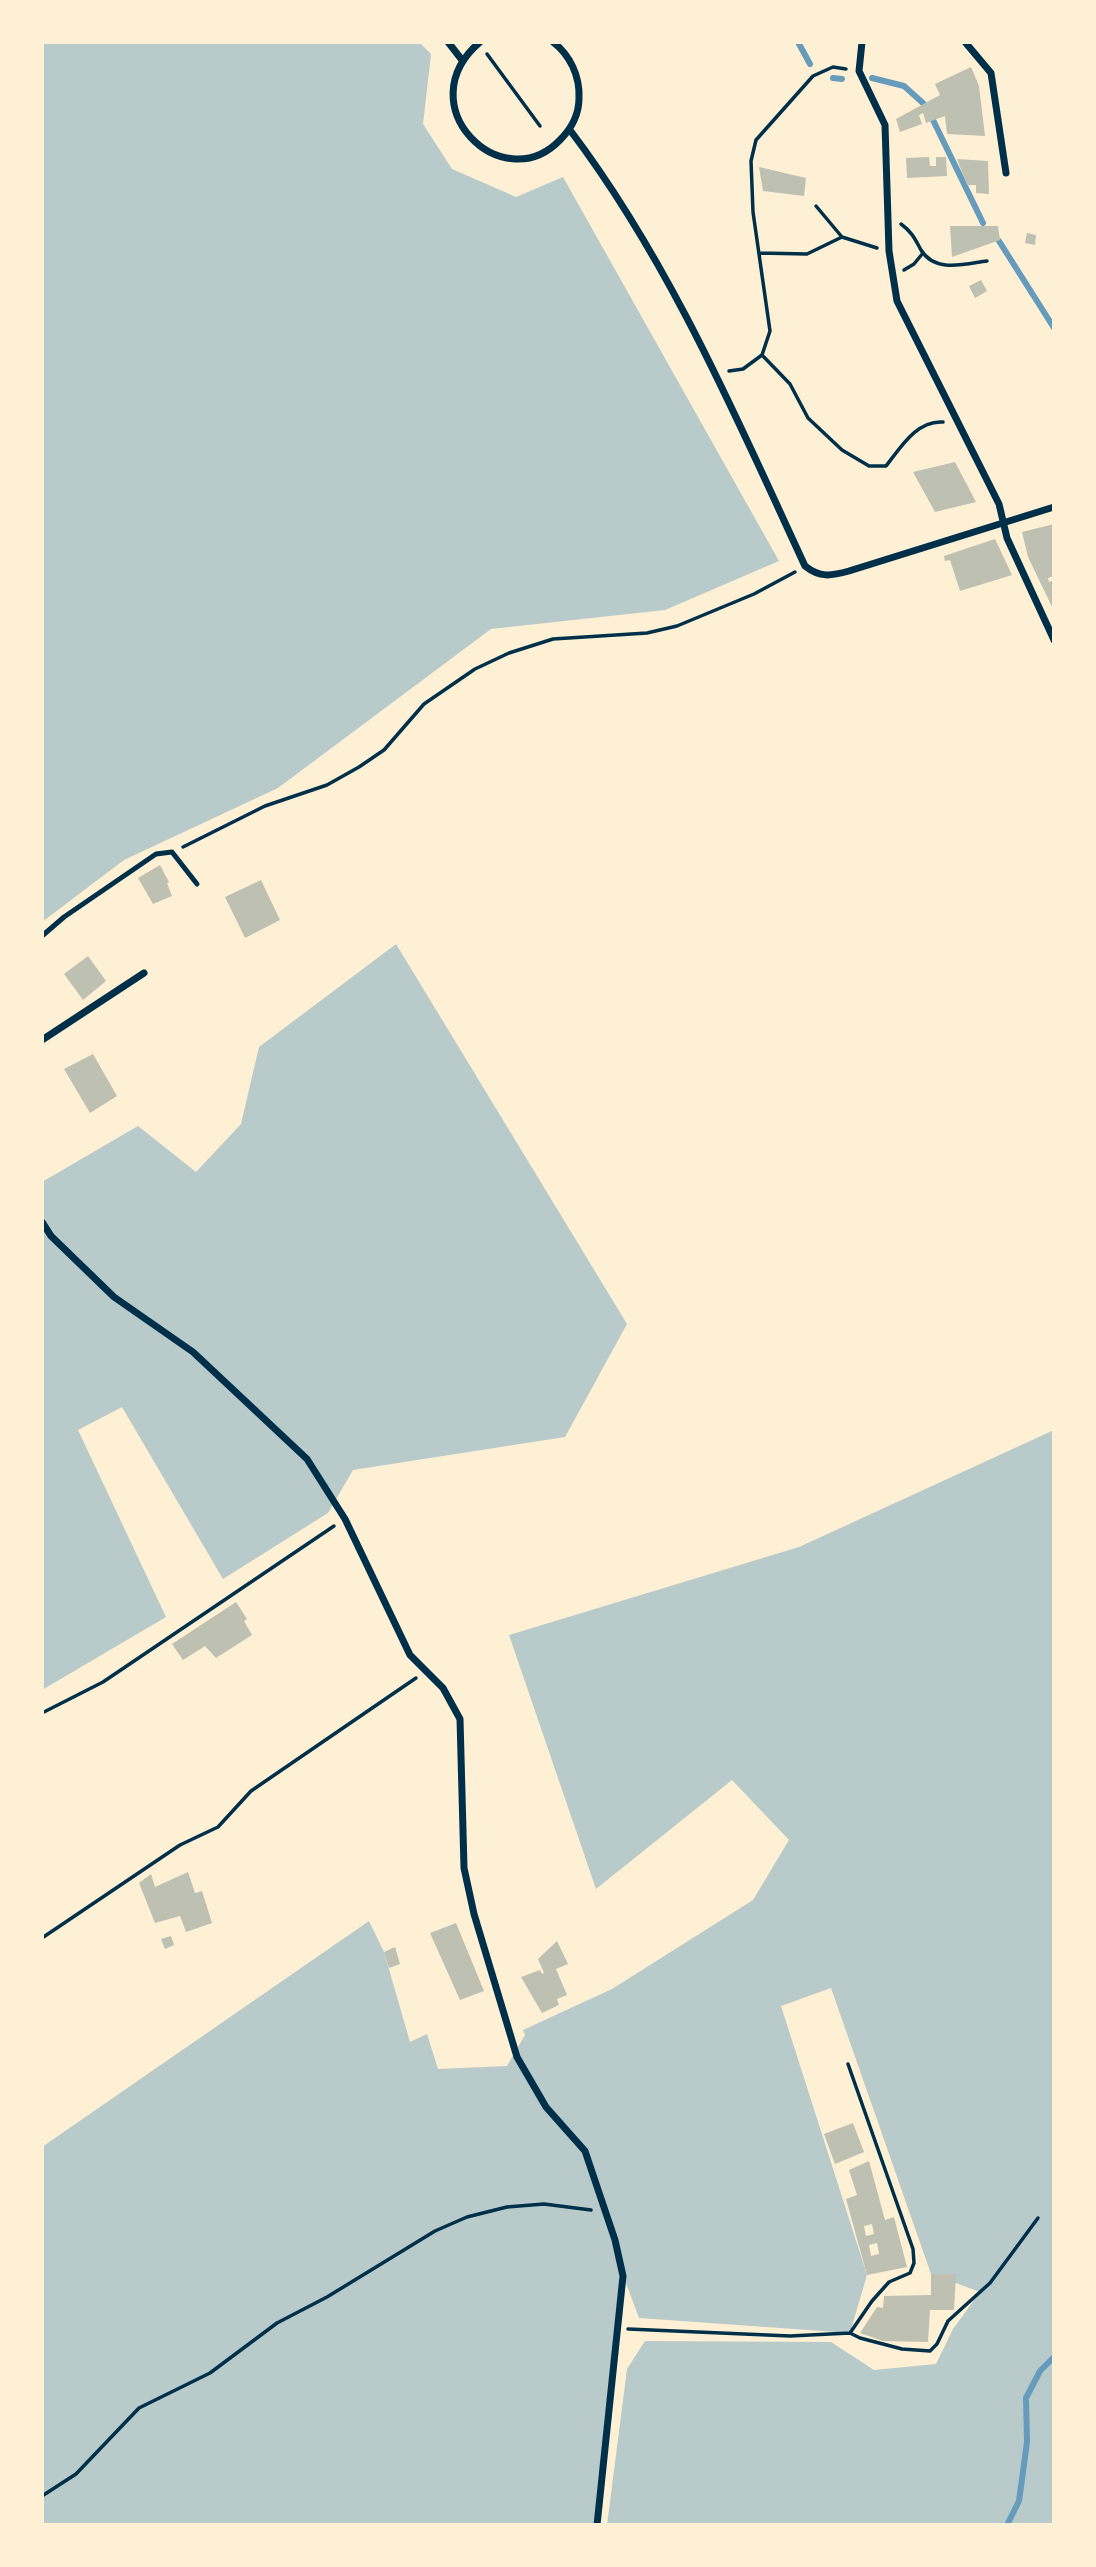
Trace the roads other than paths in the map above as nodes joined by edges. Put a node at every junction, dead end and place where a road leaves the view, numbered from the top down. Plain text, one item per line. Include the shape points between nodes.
1 (448, 42) edge
2 (553, 42) edge
3 (863, 42) edge
4 (965, 42) edge
5 (478, 43) edge
6 (462, 60) junction
7 (570, 130) junction
8 (1006, 173) dead end
9 (1054, 507) edge
10 (1004, 523) junction
11 (1054, 640) edge
12 (197, 884) dead end
13 (42, 936) edge
14 (144, 973) dead end
15 (42, 1040) edge
16 (42, 1222) edge
17 (597, 2525) edge

1 - 6 street
2 - 7 street via 571,61 580,86 579,109
3 - 10 street via 859,71 885,125 889,251 897,301
4 - 8 street via 991,73
5 - 6 street
6 - 7 street via 453,83 453,104 463,131 482,149 504,158 529,158 553,147
7 - 10 street via 600,170 716,373 805,566 817,575 832,576
9 - 10 street
10 - 11 street
12 - 13 lane via 172,852 156,853
14 - 15 street
16 - 17 street via 114,1297 193,1352 307,1459 345,1519 410,1655 443,1688 460,1719 464,1868 474,1914 517,2057 546,2107 585,2151 623,2276

